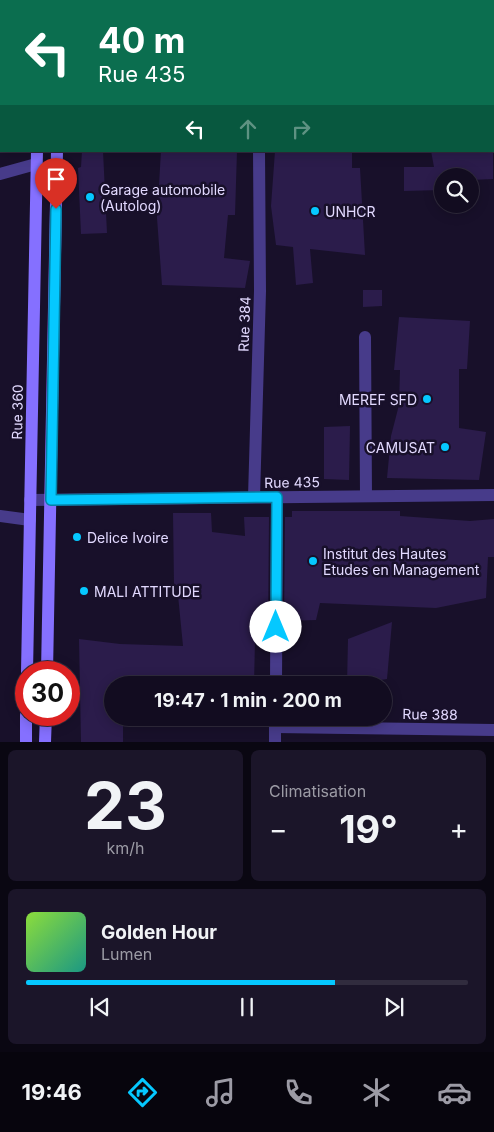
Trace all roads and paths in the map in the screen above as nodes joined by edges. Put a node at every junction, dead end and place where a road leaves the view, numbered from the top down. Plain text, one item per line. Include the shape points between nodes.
1 (57, 152) edge
2 (259, 152) edge
3 (36, 158) edge
4 (0, 174) edge
5 (365, 337) dead end
6 (494, 494) edge
7 (366, 496) junction
8 (254, 497) junction
9 (277, 497) junction
10 (30, 500) junction
11 (51, 500) junction
12 (0, 516) edge
13 (30, 520) junction
14 (27, 661) edge
15 (47, 661) edge
16 (276, 676) edge
17 (26, 726) edge
18 (46, 726) edge
19 (275, 726) edge
20 (384, 726) edge
21 (494, 730) edge
22 (26, 742) edge
23 (45, 742) edge
24 (275, 742) edge

1 - 11 main road
2 - 8 street, Rue 384 via 260,291
3 - 4 street
3 - 10 main road, Rue 360
5 - 7 street
6 - 7 street, Rue 435
7 - 9 street, Rue 435
8 - 9 street, Rue 435
8 - 11 street, Rue 435
9 - 16 street
10 - 11 street, Rue 435
10 - 13 main road, Rue 360
11 - 15 main road
12 - 13 street
13 - 14 main road, Rue 360
17 - 22 main road
18 - 23 main road
19 - 24 street
20 - 21 street, Rue 388

